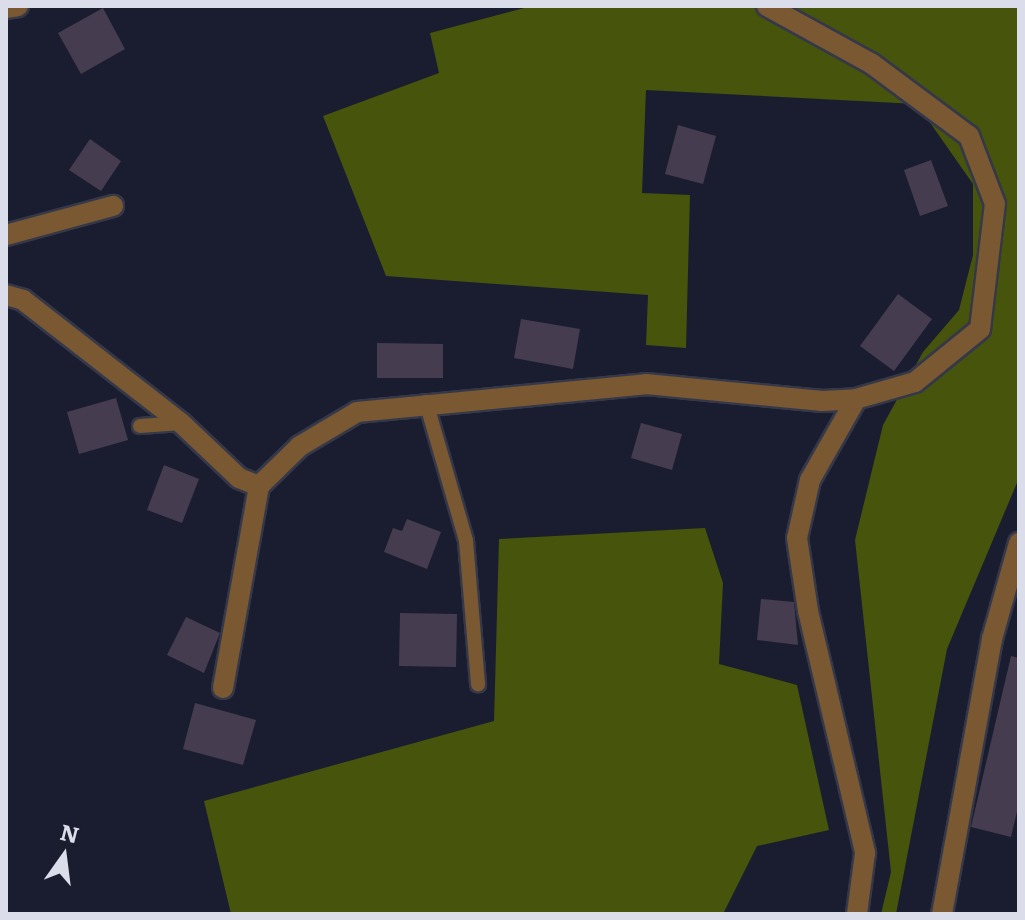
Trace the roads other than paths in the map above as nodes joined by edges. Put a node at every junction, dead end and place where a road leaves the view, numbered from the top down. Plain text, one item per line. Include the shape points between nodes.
1 (18, 6) edge
2 (767, 6) edge
3 (6, 8) edge
4 (113, 206) dead end
5 (6, 235) edge
6 (6, 295) edge
7 (856, 399) junction
8 (426, 402) junction
9 (181, 423) junction
10 (140, 426) dead end
11 (259, 486) junction
12 (1019, 543) edge
13 (478, 684) dead end
14 (223, 688) dead end
15 (857, 914) edge
16 (942, 914) edge

1 - 3 street
2 - 7 street via 872,64 969,136 995,204 980,329 915,382
4 - 5 street
6 - 9 street via 23,300
7 - 8 street via 822,401 646,384
7 - 15 street via 810,480 797,538 808,611 865,853
8 - 11 street via 357,412 300,446
8 - 13 lane via 466,541
9 - 10 lane
9 - 11 street via 239,478
11 - 14 street
12 - 16 street via 992,639

